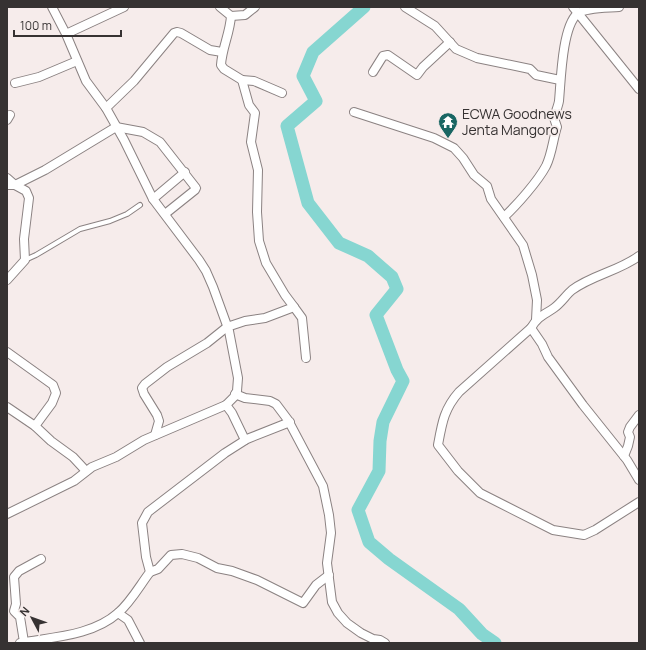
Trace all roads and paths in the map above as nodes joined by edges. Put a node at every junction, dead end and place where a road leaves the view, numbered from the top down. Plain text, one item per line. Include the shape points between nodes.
1 (52, 7) edge
2 (124, 7) edge
3 (220, 7) edge
4 (255, 7) edge
5 (405, 7) edge
6 (619, 7) edge
7 (575, 10) edge
8 (231, 16) junction
9 (66, 34) junction
10 (450, 42) junction
11 (222, 52) junction
12 (77, 61) junction
13 (373, 72) dead end
14 (242, 80) junction
15 (560, 80) junction
16 (15, 83) dead end
17 (639, 89) edge
18 (282, 94) dead end
19 (106, 108) junction
20 (354, 112) dead end
21 (116, 127) junction
22 (184, 172) junction
23 (7, 178) edge
24 (11, 185) edge
25 (152, 198) junction
26 (140, 205) dead end
27 (164, 214) junction
28 (504, 217) junction
29 (639, 256) edge
30 (25, 260) junction
31 (7, 280) edge
32 (294, 307) junction
33 (536, 320) junction
34 (227, 327) junction
35 (531, 328) junction
36 (7, 352) edge
37 (306, 358) dead end
38 (235, 394) junction
39 (226, 405) junction
40 (7, 407) edge
41 (639, 415) edge
42 (290, 422) junction
43 (35, 426) junction
44 (155, 435) junction
45 (245, 440) junction
46 (624, 456) junction
47 (86, 471) junction
48 (639, 480) edge
49 (639, 502) edge
50 (7, 514) edge
51 (41, 559) dead end
52 (150, 572) junction
53 (329, 575) junction
54 (118, 613) junction
55 (22, 643) edge
56 (140, 643) edge
57 (385, 643) edge

1 - 9 street
2 - 9 street
3 - 8 street
4 - 8 street via 246,15
5 - 10 street via 435,26
6 - 7 street
7 - 15 street via 567,35
7 - 17 street
8 - 11 street
9 - 12 street
10 - 13 street via 423,66 417,75 388,55 383,56
10 - 15 street via 456,49 477,58 530,69 536,75
11 - 14 street via 221,65
11 - 19 street via 210,50 181,33 174,33 134,81
12 - 16 street via 39,77
12 - 19 street via 86,81
14 - 18 street via 254,81
14 - 32 street via 248,105 255,113 251,142 258,170 259,241 266,263
15 - 28 street via 559,102 554,118 557,127 546,166
19 - 21 street
20 - 28 street via 434,138 454,148 487,186 491,199
21 - 22 street via 144,132 160,142
21 - 24 street via 45,170
21 - 25 street
22 - 25 street
22 - 27 street via 196,188
23 - 24 street
24 - 30 street via 26,191 29,198 24,239
25 - 27 street
26 - 30 lane via 122,216 80,229
27 - 34 street via 206,271
28 - 33 street via 523,245 537,300
29 - 33 street via 629,264 572,291
30 - 31 street
32 - 34 street via 265,318
32 - 37 street via 302,318
33 - 35 street
34 - 38 street via 238,378
34 - 44 street via 207,343 167,366 142,388 159,421
35 - 46 street via 548,358
35 - 49 street via 449,403 438,445 458,471 480,493 554,530 584,535
36 - 43 street via 53,385 56,394
38 - 39 street
38 - 42 street via 276,404
39 - 44 street
39 - 45 street
40 - 43 street
41 - 46 street via 628,432 630,437
42 - 45 street
42 - 53 street via 323,486 332,533 327,563
43 - 47 street
44 - 47 street
45 - 52 street via 148,512 142,523
46 - 48 street
47 - 50 street via 74,480
51 - 55 street via 19,571 14,577 14,611 20,617
52 - 53 street via 158,569 171,555 182,554 257,580 303,603 316,585
52 - 54 street
53 - 57 street via 332,602 338,613 361,633
54 - 55 street via 90,629
54 - 56 street via 128,620

